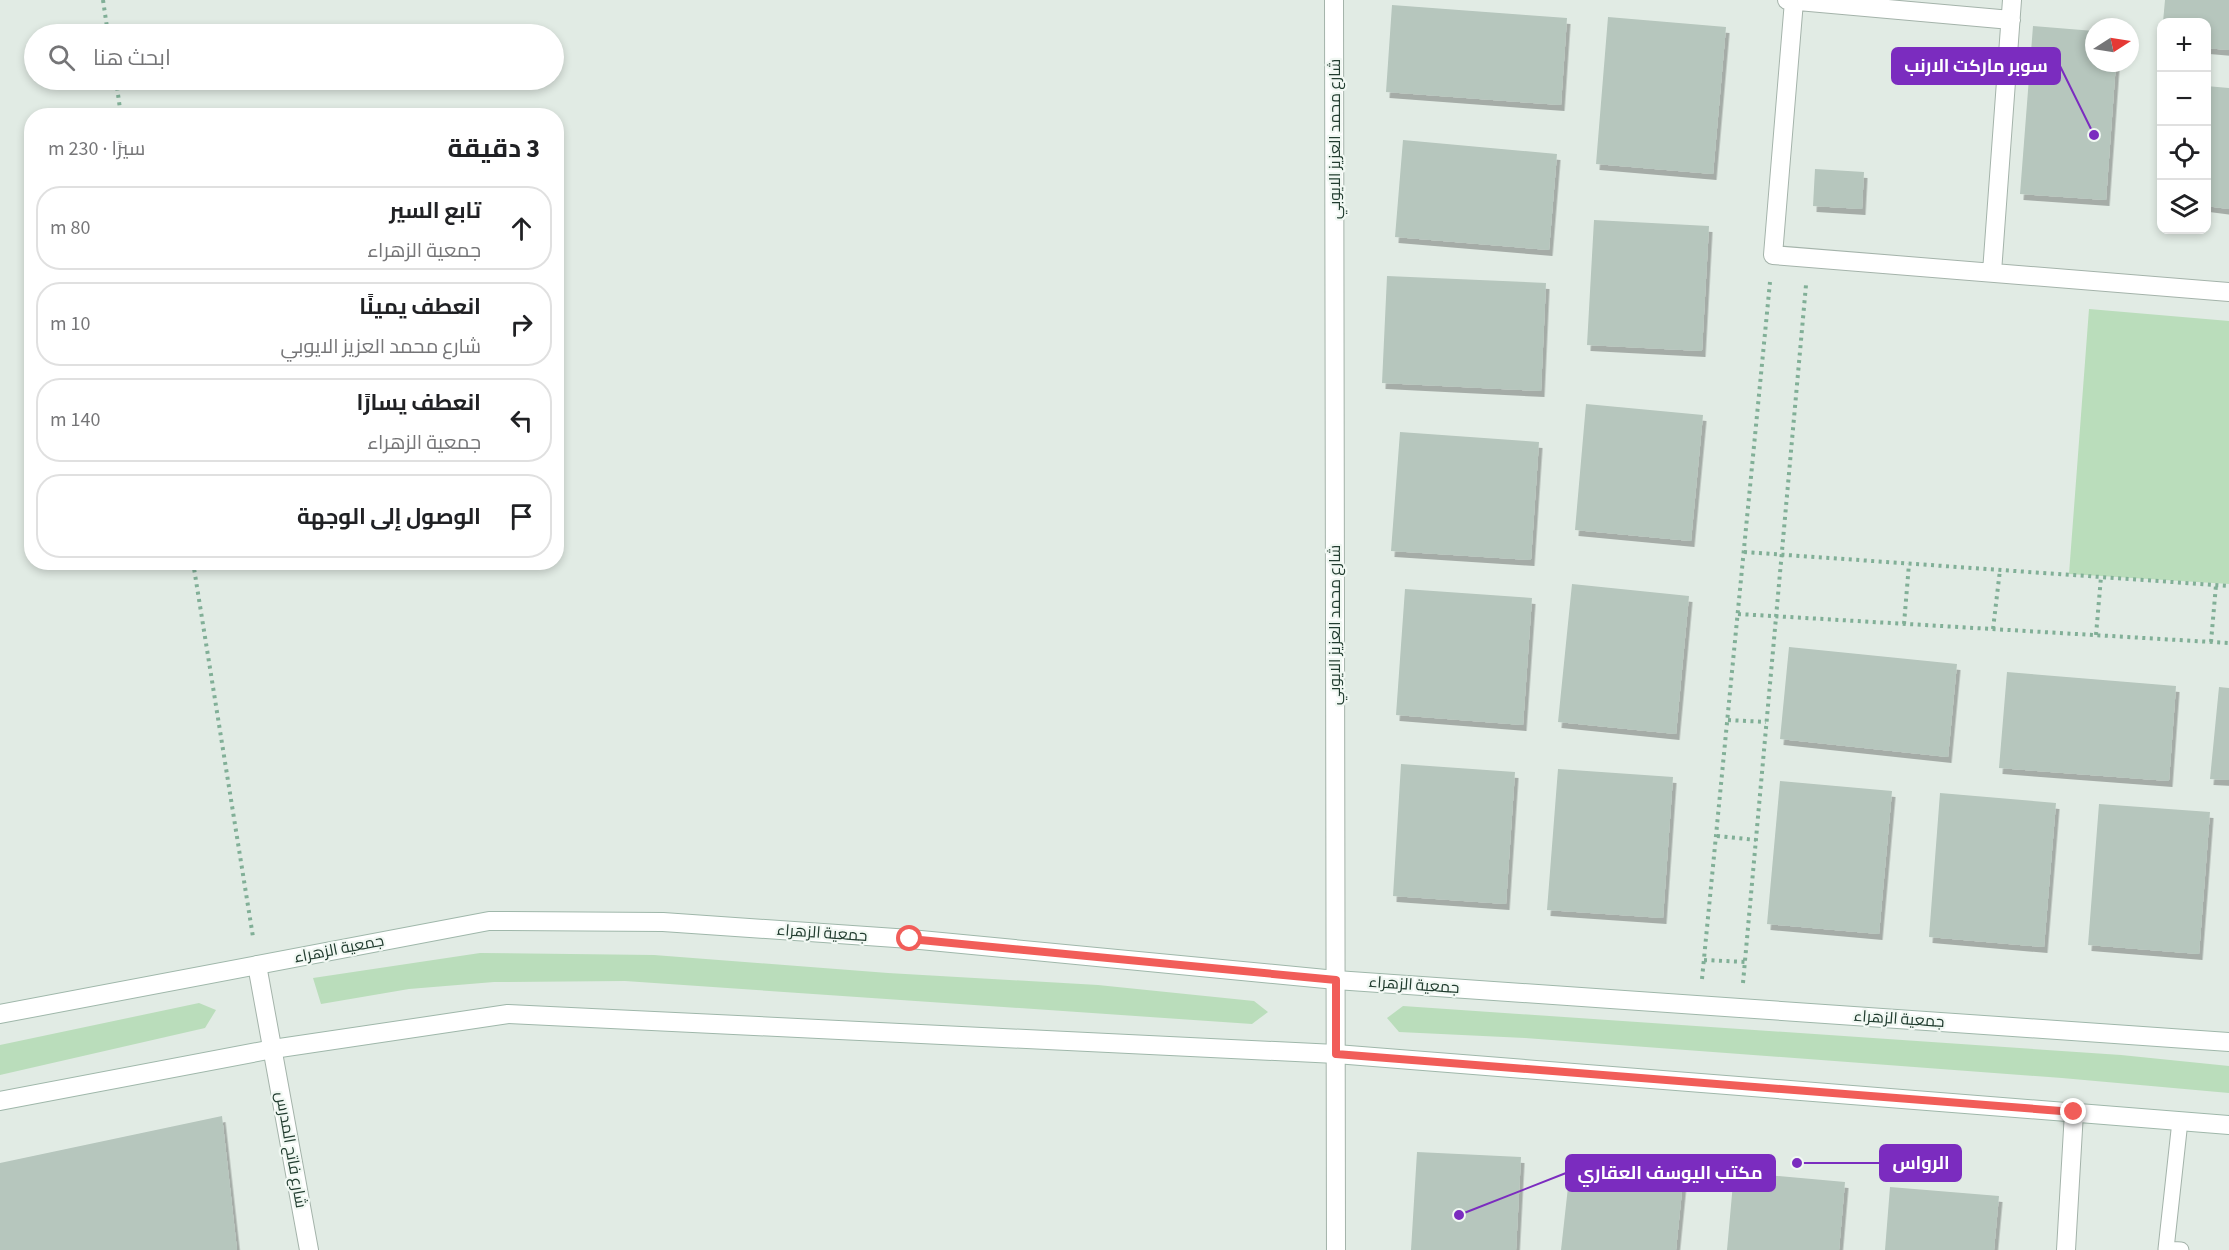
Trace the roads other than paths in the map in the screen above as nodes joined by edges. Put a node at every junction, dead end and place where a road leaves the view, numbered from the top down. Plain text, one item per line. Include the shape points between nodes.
1 (1334, 0) edge
2 (1787, 0) edge
3 (2012, 0) edge
4 (1794, 1) edge
5 (2011, 20) junction
6 (1992, 272) junction
7 (2229, 292) edge
8 (257, 965) junction
9 (1336, 980) junction
10 (0, 1014) edge
11 (2229, 1042) edge
12 (273, 1049) junction
13 (1336, 1054) junction
14 (0, 1101) edge
15 (2074, 1112) junction
16 (2181, 1121) junction
17 (2229, 1125) edge
18 (309, 1250) edge
19 (1336, 1250) edge
20 (2066, 1250) edge
21 (2181, 1250) edge

1 - 9 street, شارع محمد العزيز الايوبي
2 - 4 street
3 - 5 street
4 - 5 street
4 - 6 street via 1773,255
5 - 6 street
6 - 7 street
8 - 9 street, جمعية الزهراء via 489,921 663,922 910,939
8 - 10 street, جمعية الزهراء
8 - 12 street
9 - 11 street, جمعية الزهراء
9 - 13 street, شارع محمد العزيز الايوبي
12 - 13 street via 508,1014
12 - 14 street
12 - 18 street, شارع فاتح المدرس
13 - 15 street
13 - 19 street, شارع محمد العزيز الايوبي
15 - 16 street
15 - 20 street
16 - 17 street
16 - 21 lane via 2166,1249

